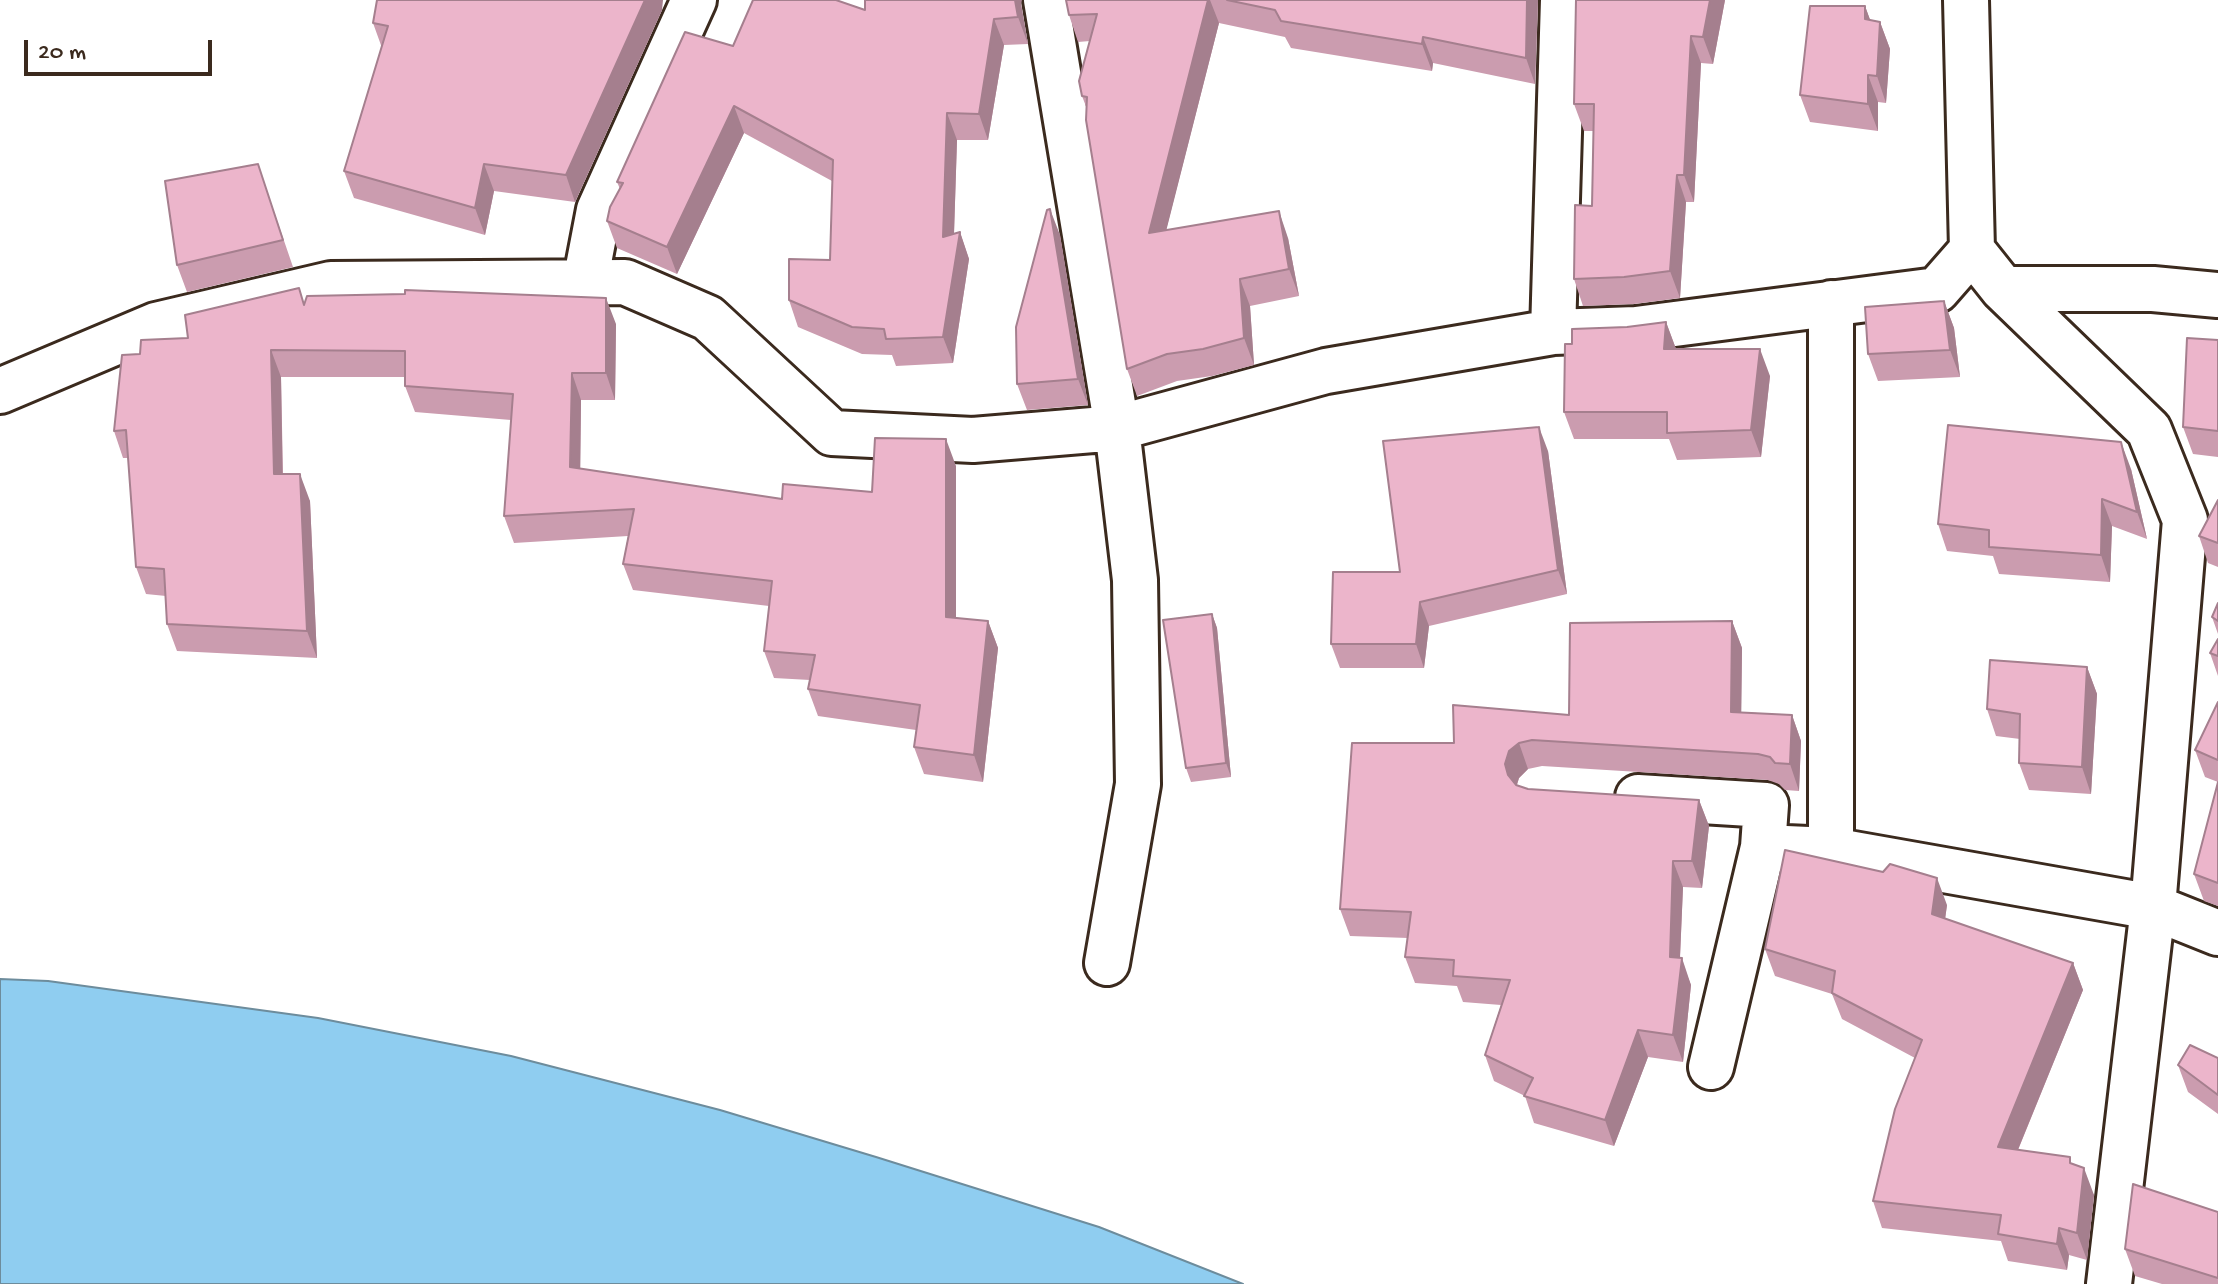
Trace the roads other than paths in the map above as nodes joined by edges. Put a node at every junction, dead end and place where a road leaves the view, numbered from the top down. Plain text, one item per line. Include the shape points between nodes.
1 (694, 0) edge
2 (1046, 0) edge
3 (1563, 0) edge
4 (1966, 0) edge
5 (1972, 250) junction
6 (585, 283) junction
7 (2003, 289) junction
8 (2218, 295) edge
9 (1831, 303) junction
10 (1553, 332) junction
11 (0, 391) edge
12 (1117, 428) junction
13 (1600, 795) edge
14 (1763, 847) junction
15 (1831, 850) junction
16 (2153, 907) junction
17 (2218, 933) edge
18 (1107, 963) dead end
19 (1711, 1067) dead end
20 (2109, 1284) edge

1 - 6 street via 599,210
2 - 12 street
3 - 10 street
4 - 5 street
5 - 7 street
5 - 9 street via 1937,290
6 - 11 street via 331,284 156,325
6 - 12 street via 625,282 708,318 832,433 973,440
7 - 8 street via 2153,289
7 - 16 street via 2149,430 2185,520
9 - 10 street via 1636,329
9 - 15 street
10 - 12 street via 1326,371
12 - 18 street via 1135,580 1138,784
13 - 14 street via 1766,805
14 - 15 street
14 - 19 street
15 - 16 street
16 - 17 street
16 - 20 street

